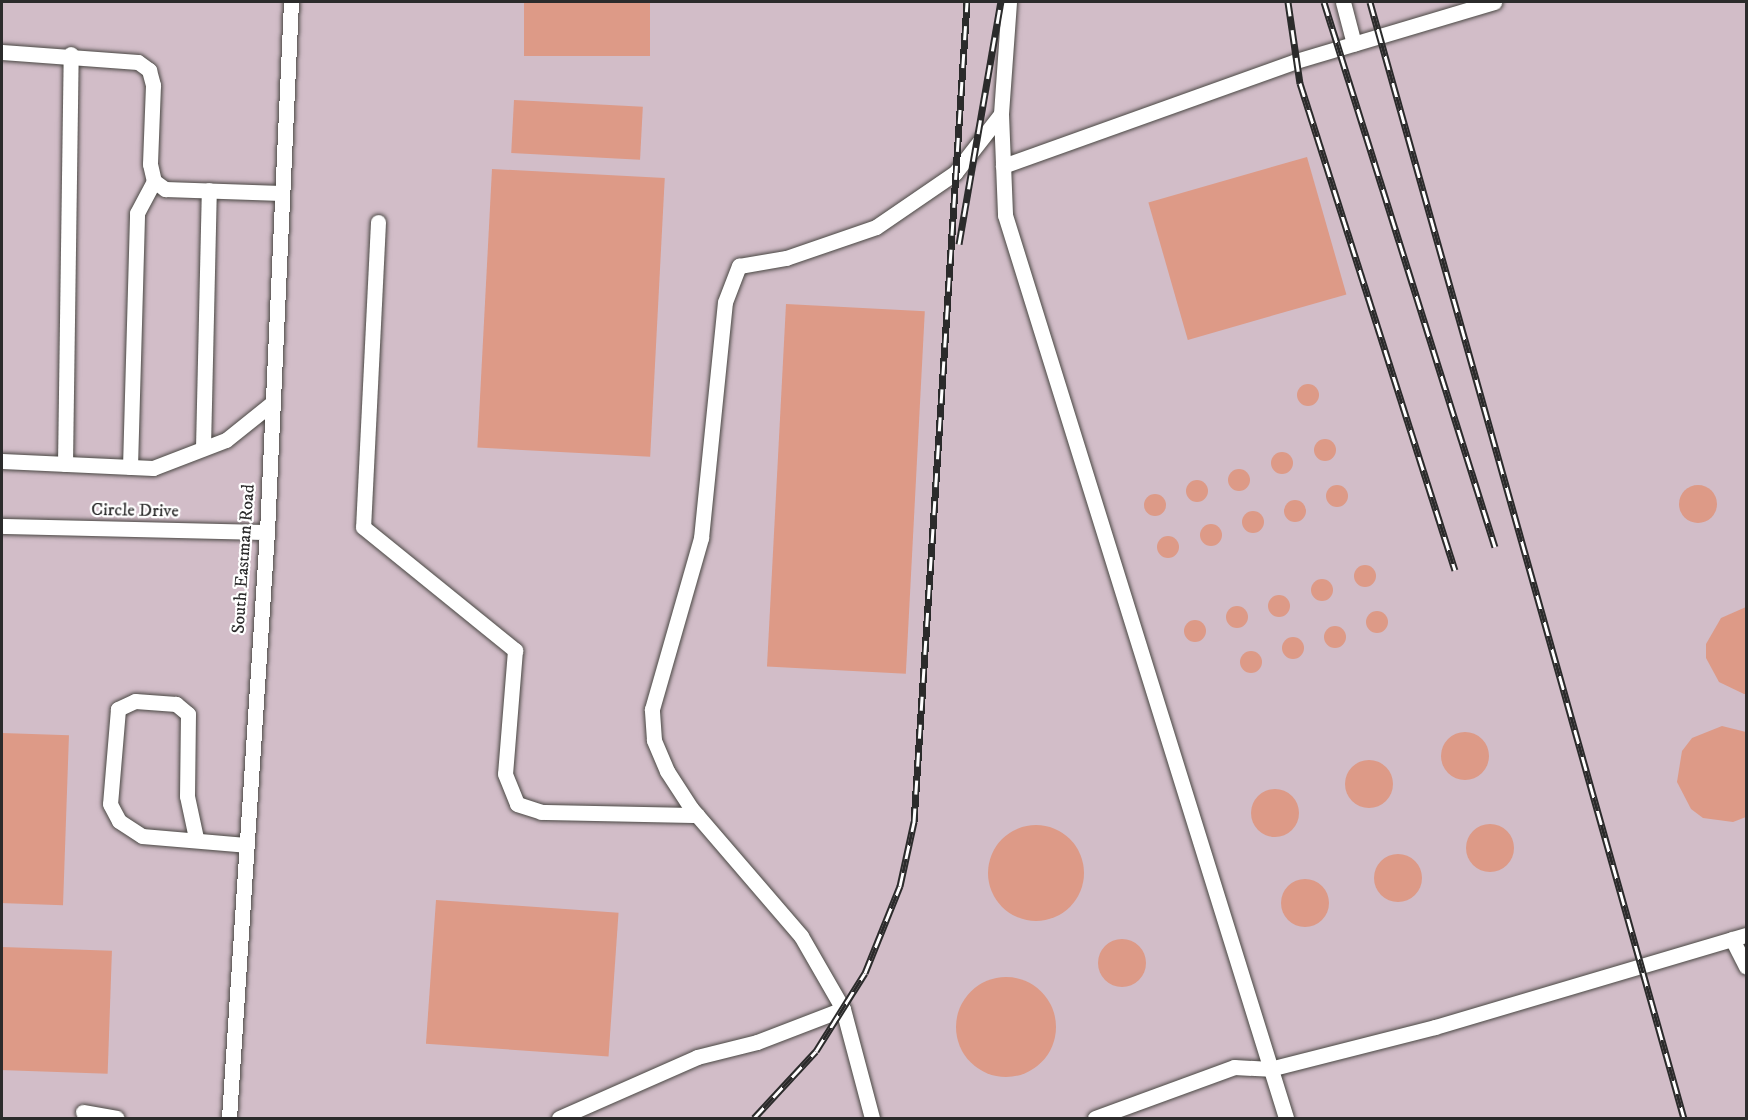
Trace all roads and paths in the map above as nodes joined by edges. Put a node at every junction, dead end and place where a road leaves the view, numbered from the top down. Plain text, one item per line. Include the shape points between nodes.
1 (291, 2) edge
2 (1009, 2) edge
3 (1343, 2) edge
4 (1494, 2) edge
5 (1354, 44) junction
6 (2, 52) edge
7 (72, 54) junction
8 (1001, 114) junction
9 (1003, 166) junction
10 (154, 181) junction
11 (209, 190) junction
12 (281, 193) junction
13 (378, 222) dead end
14 (272, 403) junction
15 (203, 448) junction
16 (2, 461) edge
17 (65, 464) junction
18 (130, 467) junction
19 (2, 526) edge
20 (267, 532) junction
21 (697, 815) junction
22 (196, 838) junction
23 (246, 845) junction
24 (1739, 937) edge
25 (1746, 967) edge
26 (843, 1009) junction
27 (1270, 1069) junction
28 (83, 1112) dead end
29 (116, 1119) edge
30 (229, 1119) edge
31 (559, 1119) edge
32 (872, 1119) edge
33 (1095, 1119) edge
34 (1286, 1119) edge

1 - 12 lane, South Eastman Road
2 - 8 lane
3 - 5 lane
4 - 5 lane
5 - 9 lane
6 - 7 lane
7 - 10 lane via 127,57 149,70
7 - 17 lane
8 - 9 lane
8 - 21 lane via 955,173 876,227 786,258 739,266 725,302 701,538 652,710 654,740 662,760
9 - 27 lane via 1005,215
10 - 11 lane via 165,189
10 - 18 lane via 137,213
11 - 12 lane
11 - 15 lane
12 - 14 lane, South Eastman Road
13 - 21 lane via 363,526 515,650 506,774 517,804 541,812
14 - 15 lane via 226,440
14 - 20 lane, South Eastman Road
15 - 18 lane via 153,468
16 - 17 lane
17 - 18 lane
19 - 20 lane, Circle Drive
20 - 23 lane, South Eastman Road
21 - 26 lane via 801,936
22 - 22 lane via 187,796 189,714 176,704 135,701 118,709 110,804 118,821 142,836
22 - 23 lane
23 - 30 lane, South Eastman Road
24 - 25 lane
24 - 27 lane via 1435,1027
26 - 31 lane via 757,1042 697,1057
26 - 32 lane
27 - 33 lane via 1234,1067
27 - 34 lane
28 - 29 lane

